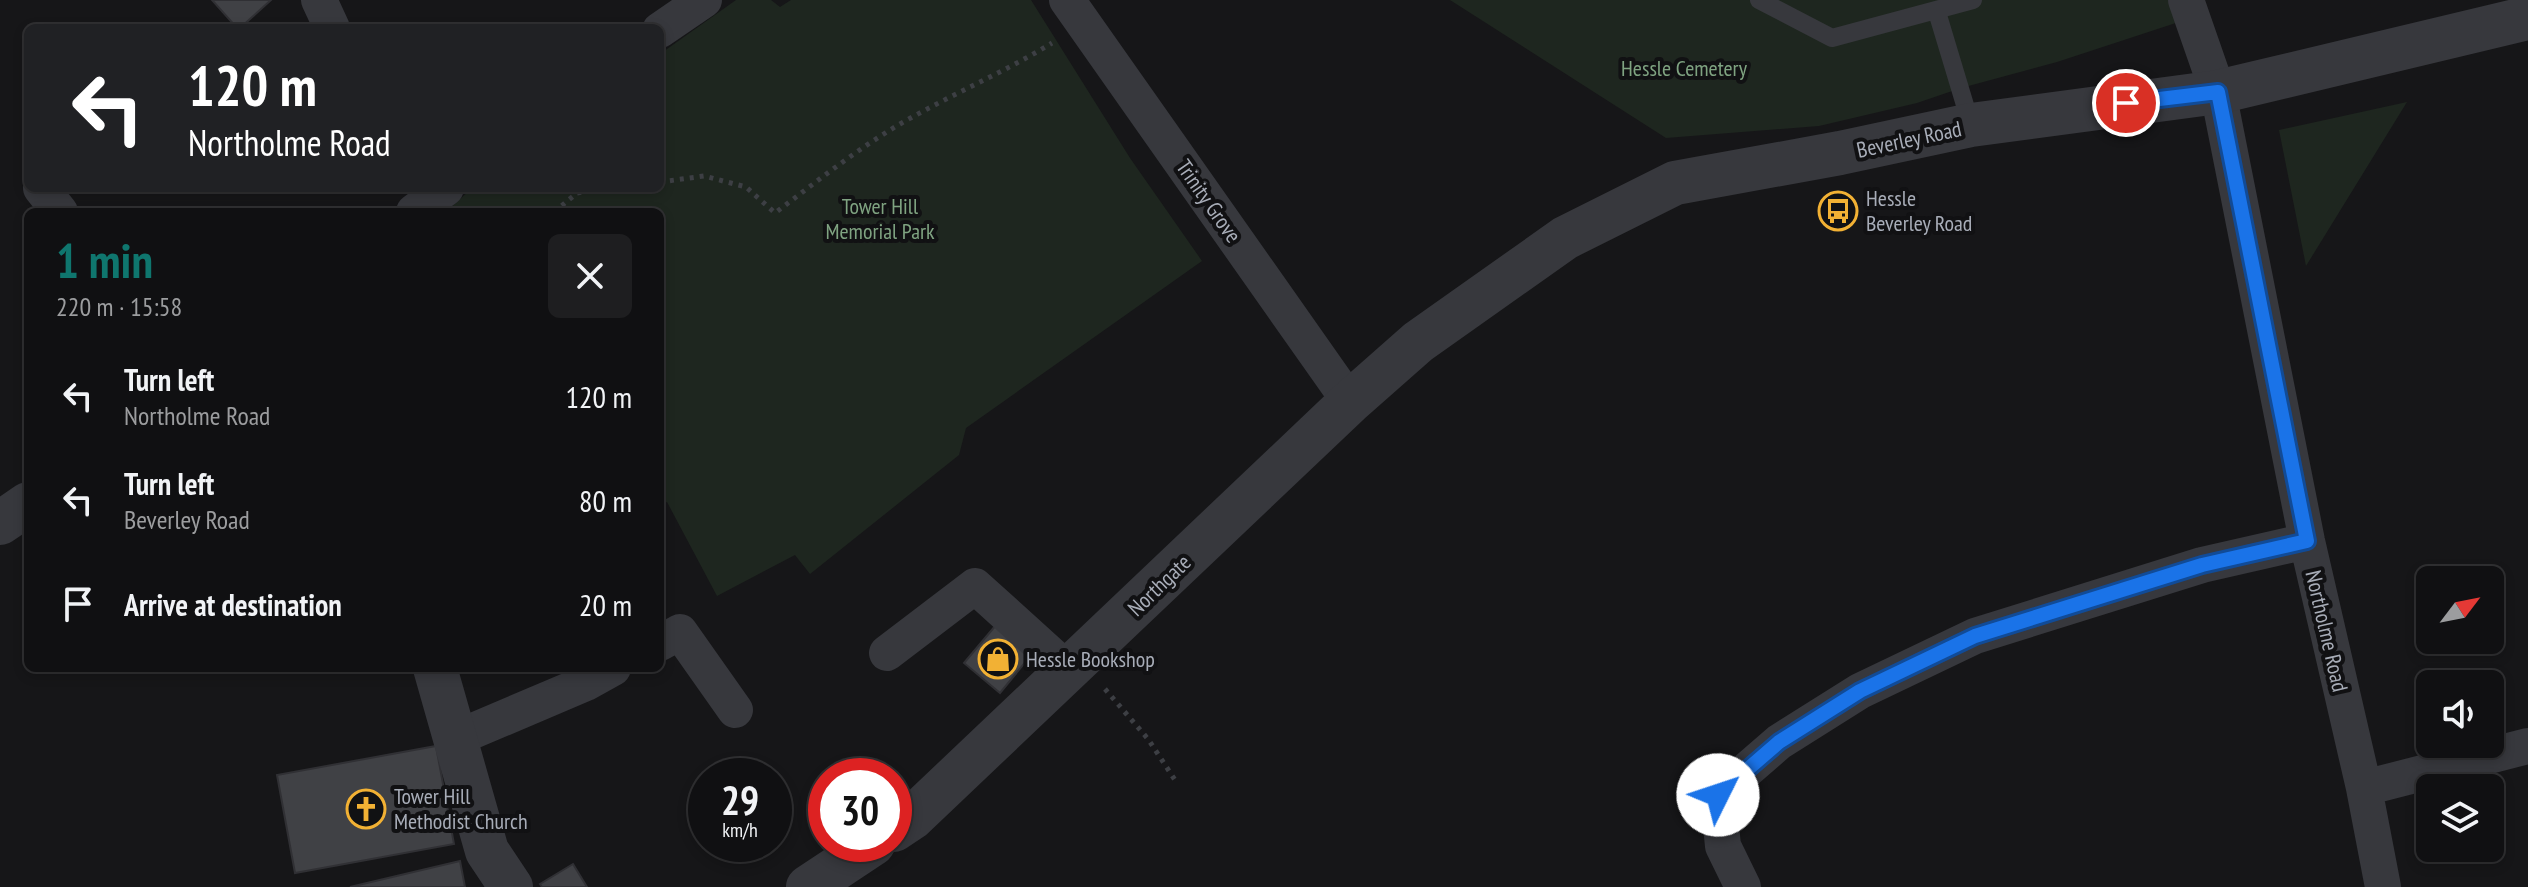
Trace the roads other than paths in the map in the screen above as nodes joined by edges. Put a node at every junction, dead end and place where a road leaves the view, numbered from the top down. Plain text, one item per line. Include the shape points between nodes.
1 (319, 0) edge
2 (704, 0) edge
3 (1759, 0) edge
4 (1973, 0) edge
5 (2186, 0) edge
6 (1075, 12) edge
7 (1937, 12) junction
8 (2528, 18) edge
9 (330, 24) edge
10 (664, 27) edge
11 (2218, 92) junction
12 (1971, 125) junction
13 (44, 192) edge
14 (440, 192) edge
15 (57, 208) edge
16 (418, 208) edge
17 (1350, 402) junction
18 (24, 507) edge
19 (0, 523) edge
20 (2307, 541) junction
21 (664, 641) edge
22 (887, 653) dead end
23 (1075, 666) junction
24 (436, 672) edge
25 (606, 672) edge
26 (735, 710) dead end
27 (454, 739) junction
28 (2528, 746) edge
29 (2364, 788) junction
30 (912, 818) edge
31 (846, 862) edge
32 (511, 887) edge
33 (808, 887) edge
34 (1743, 887) edge
35 (2383, 887) edge

1 - 9 street
2 - 10 street
3 - 7 lane via 1832,38
4 - 7 lane
5 - 11 street, Northolme Road
6 - 17 street, Trinity Grove
7 - 12 lane
8 - 11 street, Beverley Road
11 - 12 street, Beverley Road
11 - 20 street, Northolme Road
12 - 17 street, Beverley Road via 1675,183 1565,238 1418,342
13 - 15 street
14 - 16 street
17 - 23 street, Northgate
18 - 19 street
20 - 29 street, Northolme Road
20 - 34 street via 2202,565 1975,636 1860,691 1779,742 1718,795 1723,846
21 - 26 street via 680,632
22 - 23 street via 975,586
23 - 30 street, Northgate
24 - 27 street
25 - 27 street
27 - 32 street via 487,851
28 - 29 street
29 - 35 street, Northolme Road
31 - 33 street

